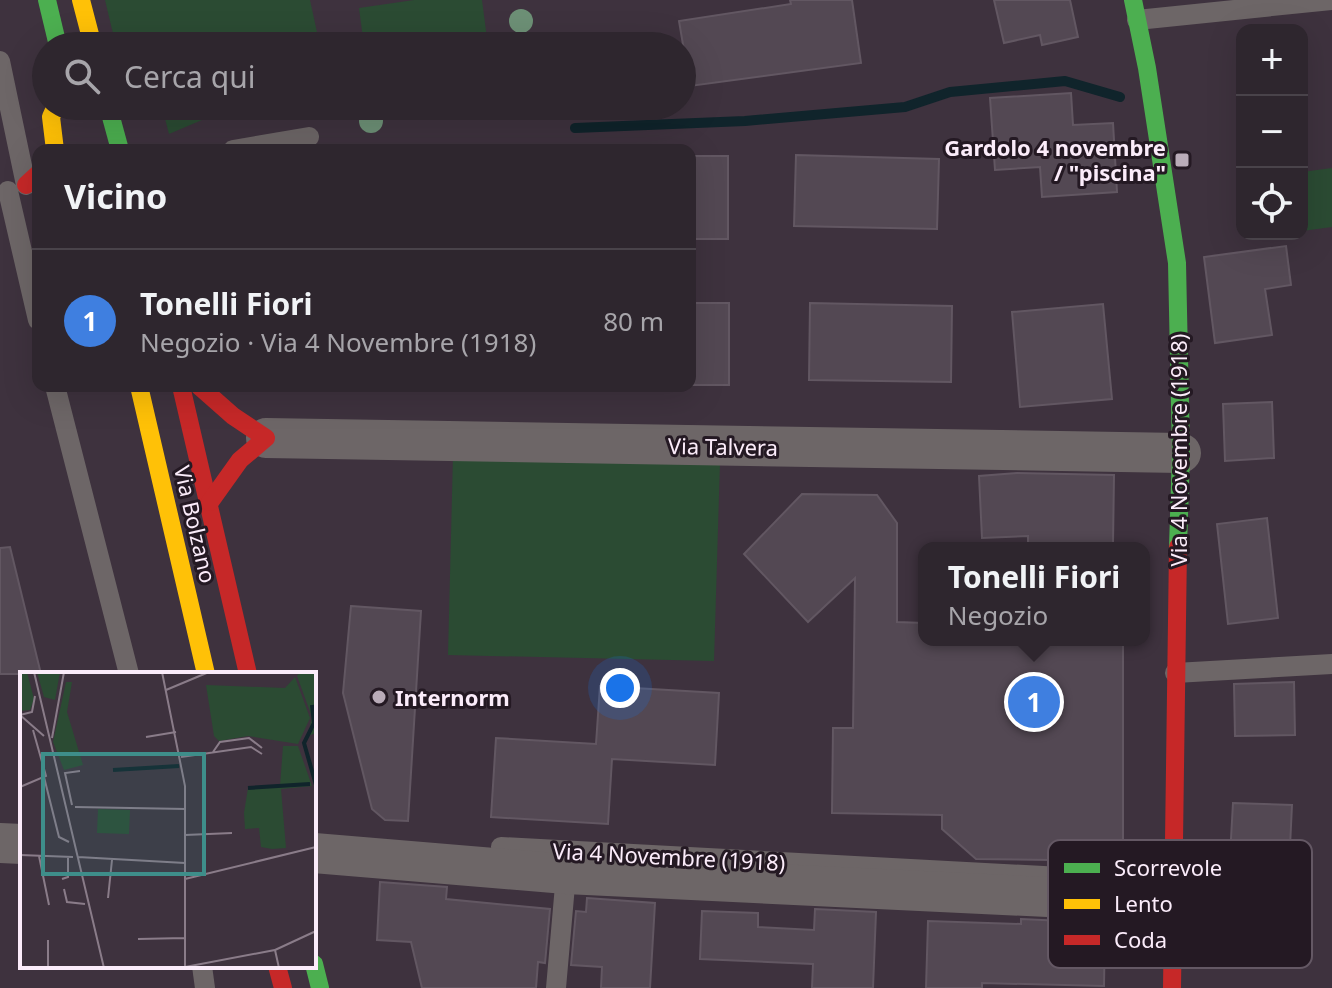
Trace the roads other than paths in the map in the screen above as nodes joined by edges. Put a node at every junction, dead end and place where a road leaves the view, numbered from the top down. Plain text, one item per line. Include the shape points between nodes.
1 (47, 0) edge
2 (81, 0) edge
3 (1331, 0) edge
4 (1135, 10) edge
5 (55, 32) edge
6 (89, 32) edge
7 (0, 61) edge
8 (51, 120) edge
9 (112, 120) edge
10 (309, 137) dead end
11 (54, 144) edge
12 (118, 144) edge
13 (268, 144) edge
14 (22, 186) edge
15 (32, 270) edge
16 (57, 392) edge
17 (140, 392) edge
18 (182, 392) edge
19 (209, 392) edge
20 (236, 392) edge
21 (253, 430) junction
22 (1181, 453) junction
23 (210, 502) junction
24 (1332, 664) edge
25 (128, 672) edge
26 (206, 672) edge
27 (248, 672) edge
28 (1175, 673) junction
29 (1173, 840) edge
30 (0, 843) edge
31 (20, 844) edge
32 (501, 847) dead end
33 (316, 853) edge
34 (566, 874) junction
35 (1048, 884) edge
36 (1048, 889) edge
37 (202, 968) edge
38 (278, 968) edge
39 (315, 968) edge
40 (205, 988) edge
41 (283, 988) edge
42 (320, 988) edge
43 (556, 988) edge

1 - 5 main road
2 - 6 main road
3 - 4 lane, Via 4 Novembre (1918)
4 - 22 main road, Via 4 Novembre (1918) via 1177,263
7 - 14 lane
8 - 11 main road
9 - 12 main road
10 - 13 lane
14 - 15 lane
16 - 25 lane
17 - 26 main road, Via Bolzano
18 - 23 main road, Via Bolzano
19 - 21 main road
20 - 21 lane
21 - 22 street, Via Talvera
21 - 23 main road via 240,460
22 - 28 main road, Via 4 Novembre (1918)
23 - 27 main road, Via Bolzano
24 - 28 lane
28 - 29 main road, Via 4 Novembre (1918)
30 - 31 street
32 - 35 lane, Via 4 Novembre (1918)
33 - 34 street, Via 4 Novembre (1918)
34 - 36 street, Via 4 Novembre (1918)
34 - 43 lane, Via 4 Novembre (1918)
37 - 40 lane
38 - 41 main road
39 - 42 main road

